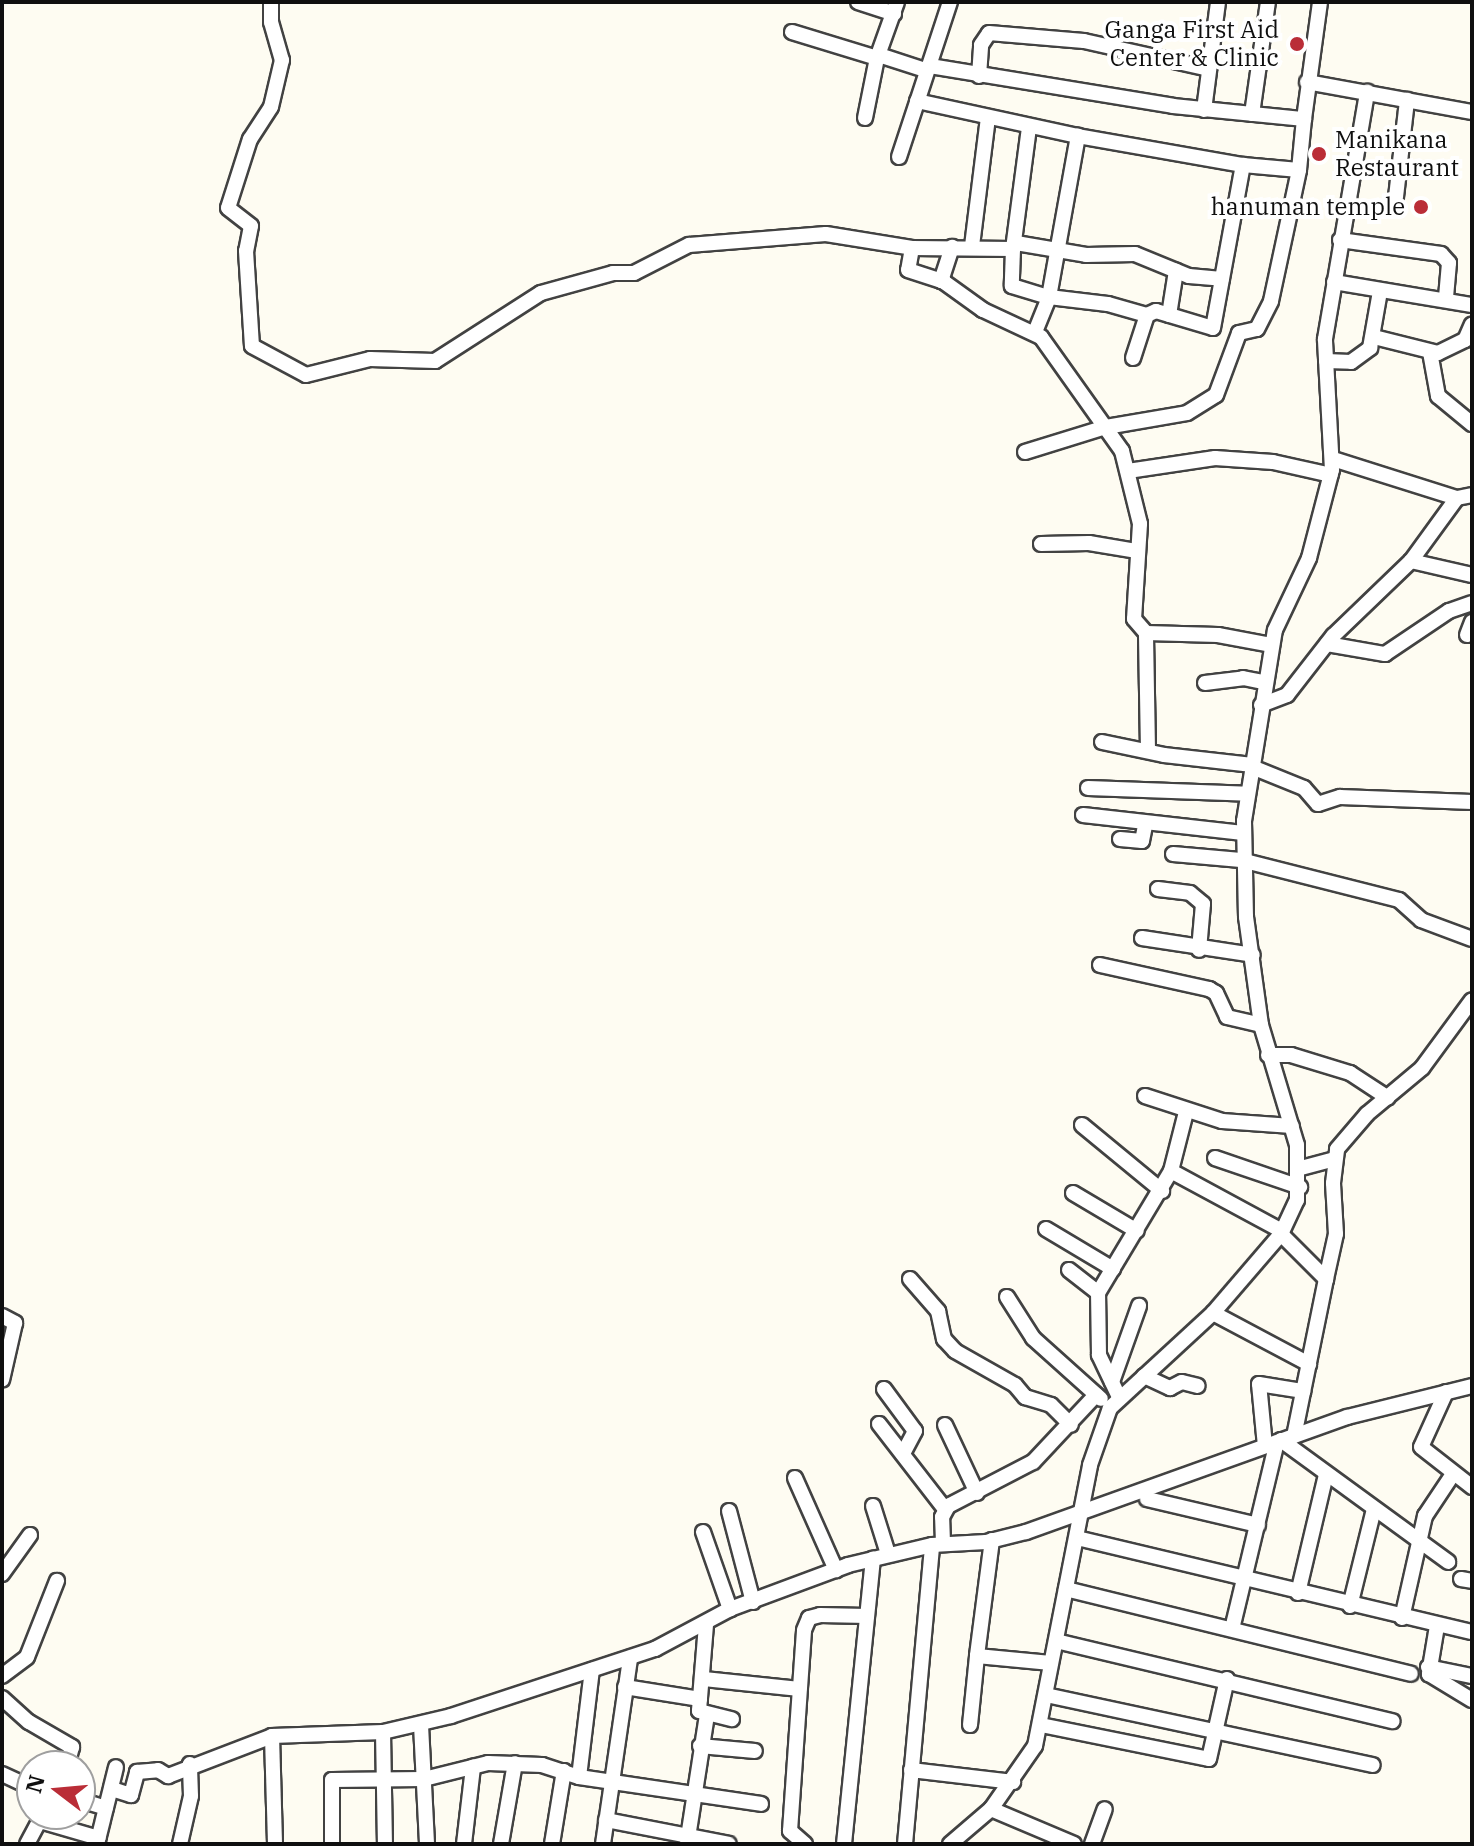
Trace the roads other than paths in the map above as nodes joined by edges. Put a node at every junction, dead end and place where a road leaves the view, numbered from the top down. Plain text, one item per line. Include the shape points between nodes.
1 (271, 2) edge
2 (858, 2) edge
3 (950, 2) edge
4 (1218, 2) edge
5 (1268, 2) edge
6 (1320, 2) edge
7 (896, 8) edge
8 (792, 32) dead end
9 (880, 57) junction
10 (928, 68) junction
11 (1209, 69) junction
12 (979, 76) junction
13 (1307, 82) junction
14 (1367, 92) junction
15 (1407, 100) junction
16 (917, 101) junction
17 (1204, 110) junction
18 (1472, 112) edge
19 (1252, 114) junction
20 (865, 118) dead end
21 (988, 118) junction
22 (1304, 119) junction
23 (1029, 127) junction
24 (1078, 136) junction
25 (899, 157) dead end
26 (1243, 165) junction
27 (1299, 170) junction
28 (1396, 197) dead end
29 (1340, 240) junction
30 (972, 246) junction
31 (1014, 246) junction
32 (952, 247) junction
33 (912, 248) junction
34 (1060, 250) junction
35 (1176, 271) junction
36 (1222, 279) junction
37 (941, 281) junction
38 (1334, 282) junction
39 (1380, 291) junction
40 (1049, 297) junction
41 (1446, 300) junction
42 (1472, 305) edge
43 (1147, 315) junction
44 (1169, 315) junction
45 (1472, 324) edge
46 (1035, 332) junction
47 (1374, 337) junction
48 (1430, 352) junction
49 (1133, 358) dead end
50 (1326, 361) junction
51 (1472, 424) edge
52 (1106, 427) junction
53 (1025, 452) dead end
54 (1333, 459) junction
55 (1128, 471) junction
56 (1331, 475) junction
57 (1465, 497) edge
58 (1041, 544) dead end
59 (1137, 551) junction
60 (1411, 561) junction
61 (1472, 575) edge
62 (1472, 603) edge
63 (1146, 633) junction
64 (1327, 644) junction
65 (1272, 645) junction
66 (1264, 682) junction
67 (1205, 683) dead end
68 (1261, 705) junction
69 (1102, 742) dead end
70 (1148, 750) junction
71 (1252, 766) junction
72 (1088, 788) dead end
73 (1248, 794) junction
74 (1472, 802) edge
75 (1083, 815) dead end
76 (1145, 825) junction
77 (1243, 833) junction
78 (1120, 839) dead end
79 (1173, 854) dead end
80 (1241, 860) junction
81 (1158, 889) dead end
82 (1142, 938) dead end
83 (1472, 939) edge
84 (1199, 950) junction
85 (1253, 955) junction
86 (1100, 965) dead end
87 (1472, 1000) edge
88 (1261, 1025) junction
89 (1268, 1055) junction
90 (1145, 1096) dead end
91 (1388, 1098) junction
92 (1186, 1112) junction
93 (1082, 1125) dead end
94 (1292, 1126) junction
95 (1215, 1158) dead end
96 (1335, 1159) junction
97 (1301, 1168) junction
98 (1171, 1171) junction
99 (1300, 1187) junction
100 (1162, 1191) junction
101 (1073, 1193) dead end
102 (1046, 1229) dead end
103 (1137, 1231) junction
104 (1282, 1233) junction
105 (1113, 1269) junction
106 (1069, 1270) dead end
107 (910, 1279) dead end
108 (1326, 1279) junction
109 (1098, 1293) junction
110 (1007, 1297) dead end
111 (1139, 1306) dead end
112 (1213, 1313) junction
113 (2, 1316) edge
114 (1309, 1364) junction
115 (1144, 1376) junction
116 (2, 1380) edge
117 (1112, 1382) junction
118 (1198, 1386) dead end
119 (1472, 1386) edge
120 (884, 1389) dead end
121 (1303, 1391) junction
122 (1446, 1392) junction
123 (1096, 1395) junction
124 (1115, 1402) junction
125 (879, 1424) dead end
126 (945, 1425) dead end
127 (1071, 1425) junction
128 (1279, 1441) junction
129 (903, 1454) junction
130 (1453, 1474) junction
131 (1326, 1475) junction
132 (795, 1478) dead end
133 (1472, 1487) edge
134 (977, 1493) junction
135 (1147, 1499) dead end
136 (873, 1506) dead end
137 (945, 1509) junction
138 (1374, 1509) junction
139 (729, 1511) dead end
140 (1082, 1512) junction
141 (1258, 1525) junction
142 (703, 1532) dead end
143 (30, 1535) dead end
144 (1077, 1538) junction
145 (992, 1540) junction
146 (1421, 1542) junction
147 (938, 1544) junction
148 (888, 1554) junction
149 (873, 1558) junction
150 (1448, 1562) dead end
151 (836, 1570) junction
152 (2, 1574) edge
153 (1245, 1579) junction
154 (57, 1581) dead end
155 (1066, 1589) junction
156 (1298, 1593) junction
157 (753, 1602) junction
158 (1350, 1606) junction
159 (730, 1609) junction
160 (867, 1616) junction
161 (1402, 1618) junction
162 (706, 1625) junction
163 (1437, 1626) junction
164 (1232, 1629) junction
165 (1472, 1632) edge
166 (1056, 1641) junction
167 (977, 1656) junction
168 (630, 1658) junction
169 (1051, 1663) junction
170 (1428, 1667) junction
171 (592, 1670) junction
172 (1411, 1674) dead end
173 (2, 1676) edge
174 (1472, 1676) edge
175 (704, 1679) junction
176 (1227, 1679) junction
177 (625, 1687) junction
178 (799, 1689) junction
179 (1046, 1695) junction
180 (2, 1698) edge
181 (700, 1699) junction
182 (1472, 1700) edge
183 (707, 1715) junction
184 (732, 1719) dead end
185 (1393, 1721) dead end
186 (421, 1725) junction
187 (970, 1725) dead end
188 (1041, 1725) junction
189 (1215, 1731) junction
190 (383, 1732) junction
191 (272, 1736) junction
192 (700, 1746) junction
193 (71, 1750) edge
194 (755, 1751) dead end
195 (515, 1763) junction
196 (190, 1764) junction
197 (1373, 1765) dead end
198 (116, 1767) dead end
199 (473, 1767) junction
200 (911, 1770) junction
201 (564, 1771) junction
202 (579, 1777) junction
203 (424, 1779) junction
204 (384, 1780) junction
205 (613, 1781) junction
206 (1013, 1782) junction
207 (112, 1789) junction
208 (694, 1792) junction
209 (761, 1804) dead end
210 (96, 1805) edge
211 (106, 1808) junction
212 (991, 1809) junction
213 (1105, 1809) dead end
214 (606, 1820) junction
215 (71, 1830) edge
216 (687, 1840) edge
217 (98, 1841) edge
218 (180, 1844) edge
219 (275, 1844) edge
220 (332, 1844) edge
221 (385, 1844) edge
222 (427, 1844) edge
223 (464, 1844) edge
224 (501, 1844) edge
225 (552, 1844) edge
226 (603, 1844) edge
227 (729, 1844) edge
228 (805, 1844) edge
229 (844, 1844) edge
230 (905, 1844) edge
231 (950, 1844) edge
232 (1074, 1844) edge
233 (1092, 1844) edge

1 - 33 street via 282,60 271,107 250,139 228,208 251,226 246,251 252,346 306,375 328,365 370,359 435,361 541,293 609,273 634,273 689,245 826,234
2 - 7 street
3 - 10 street
4 - 11 street
5 - 19 street
6 - 13 street
7 - 9 street
8 - 9 street
9 - 10 street
9 - 20 street
10 - 12 street
10 - 16 street
11 - 12 street via 1084,41 989,33 981,45
11 - 17 street
12 - 17 street
13 - 14 street
13 - 22 street
14 - 15 street
14 - 29 street
15 - 18 street
15 - 28 street
16 - 21 street
16 - 25 street
17 - 19 street
19 - 22 street
21 - 23 street
21 - 30 street
22 - 27 street
23 - 24 street
23 - 31 street
24 - 26 street
24 - 34 street
26 - 27 street
26 - 36 street
27 - 52 street via 1271,301 1257,329 1239,333 1220,389 1187,413
29 - 38 street
29 - 41 street via 1441,254 1449,263
30 - 31 street
30 - 32 street
31 - 34 street
31 - 40 street via 1012,286
32 - 33 street
32 - 37 street
33 - 37 street via 908,270
34 - 35 street via 1135,254
34 - 40 street
35 - 36 street
35 - 44 street
36 - 44 street via 1213,328
37 - 46 street via 983,310
38 - 39 street
38 - 50 street
39 - 41 street
39 - 47 street
40 - 43 street
40 - 46 street
41 - 42 street
43 - 44 street via 1153,310
43 - 49 street
45 - 48 street via 1457,346
46 - 52 street
47 - 48 street
47 - 50 street via 1370,348 1351,362
48 - 51 street via 1438,396
50 - 54 street
52 - 53 street
52 - 55 street
54 - 56 street
54 - 57 street
55 - 56 street via 1215,458 1273,462
55 - 59 street via 1140,524
56 - 65 street via 1309,558
57 - 60 street
58 - 59 street via 1089,543
59 - 63 street via 1134,619
60 - 61 street
60 - 64 street
62 - 64 street via 1449,611 1385,654
63 - 65 street via 1218,635
63 - 70 street
64 - 68 street via 1287,695
65 - 66 street
66 - 67 street via 1243,678
66 - 68 street
68 - 71 street
69 - 70 street
70 - 71 street
71 - 73 street
71 - 74 street via 1304,788 1318,804 1340,797
72 - 73 street
73 - 77 street
75 - 76 street
76 - 77 street
76 - 78 street via 1142,841
77 - 80 street
79 - 80 street
80 - 83 street via 1399,900 1421,920
80 - 85 street
81 - 84 street via 1190,893 1203,904
82 - 84 street
84 - 85 street
85 - 88 street
86 - 88 street via 1209,989 1227,1017
87 - 91 street via 1422,1068
88 - 89 street
89 - 91 street via 1291,1055 1350,1073
89 - 94 street
90 - 92 street
91 - 96 street via 1355,1127
92 - 94 street via 1241,1125
92 - 98 street
93 - 100 street
94 - 97 street
95 - 99 street
96 - 97 street
96 - 108 street via 1336,1234
97 - 99 street
98 - 100 street
98 - 104 street
99 - 104 street
100 - 103 street
101 - 103 street
102 - 105 street
103 - 105 street
104 - 108 street
104 - 112 street
105 - 109 street
106 - 109 street
107 - 127 street via 938,1311 944,1339 955,1351 1015,1385 1025,1397 1051,1405
108 - 114 street
109 - 117 street via 1099,1355
110 - 123 street via 1033,1338
111 - 117 street
112 - 114 street
112 - 115 street
113 - 116 street via 15,1323
114 - 121 street
115 - 118 street via 1170,1388 1182,1382
115 - 124 street
117 - 124 street
119 - 122 street
120 - 129 street via 915,1431
121 - 128 street
121 - 128 street via 1259,1384
122 - 128 street
122 - 130 street via 1421,1447
123 - 124 street
123 - 127 street
124 - 140 street via 1090,1465
125 - 129 street
126 - 134 street
127 - 134 street via 1033,1462
128 - 131 street
128 - 140 street
128 - 141 street
129 - 137 street
130 - 133 street
130 - 146 street via 1429,1509
131 - 138 street
131 - 156 street
132 - 151 street
134 - 137 street
135 - 141 street
136 - 148 street
137 - 147 street
138 - 146 street
138 - 158 street
139 - 157 street
140 - 144 street
140 - 145 street
141 - 153 street
142 - 159 street
143 - 152 street
144 - 153 street
144 - 155 street
145 - 147 street
145 - 167 street
146 - 150 street
146 - 161 street
147 - 148 street
147 - 200 street
148 - 149 street
149 - 151 street
149 - 160 street
151 - 157 street
153 - 156 street
153 - 164 street
154 - 173 street via 27,1657
155 - 164 street
155 - 166 street
156 - 158 street
157 - 159 street
158 - 161 street
159 - 162 street
160 - 178 street via 809,1618
160 - 229 street
161 - 163 street
162 - 168 street
162 - 175 street
163 - 165 street
163 - 170 street
164 - 172 street
166 - 169 street
166 - 176 street
167 - 169 street
167 - 187 street
168 - 171 street
168 - 177 street
169 - 179 street
170 - 174 street
170 - 182 street via 1434,1680
171 - 186 street
171 - 202 street
175 - 178 street
175 - 181 street
176 - 185 street
176 - 189 street
177 - 181 street
177 - 205 street
178 - 228 street via 802,1705 790,1831
179 - 188 street
179 - 189 street
180 - 193 street
181 - 183 street via 699,1711
183 - 184 street
183 - 192 street
186 - 190 street
186 - 203 street
188 - 189 street via 1208,1760
188 - 206 street via 1031,1757
189 - 197 street
190 - 191 street
190 - 204 street
191 - 196 street
191 - 219 street
192 - 194 street
192 - 208 street
195 - 199 street
195 - 201 street
195 - 224 street
196 - 207 street via 168,1776 158,1770 137,1772 131,1795
196 - 218 street via 191,1796
198 - 207 street
199 - 203 street
199 - 223 street
200 - 206 street
200 - 230 street
201 - 202 street
201 - 225 street
202 - 205 street
203 - 204 street
203 - 222 street
204 - 220 street via 330,1782
204 - 221 street
205 - 208 street
205 - 214 street
206 - 212 street
207 - 211 street
208 - 209 street
208 - 216 street
210 - 211 street
211 - 217 street
212 - 231 street
212 - 232 street
213 - 233 street
214 - 216 street
214 - 226 street
215 - 217 street
216 - 227 street

